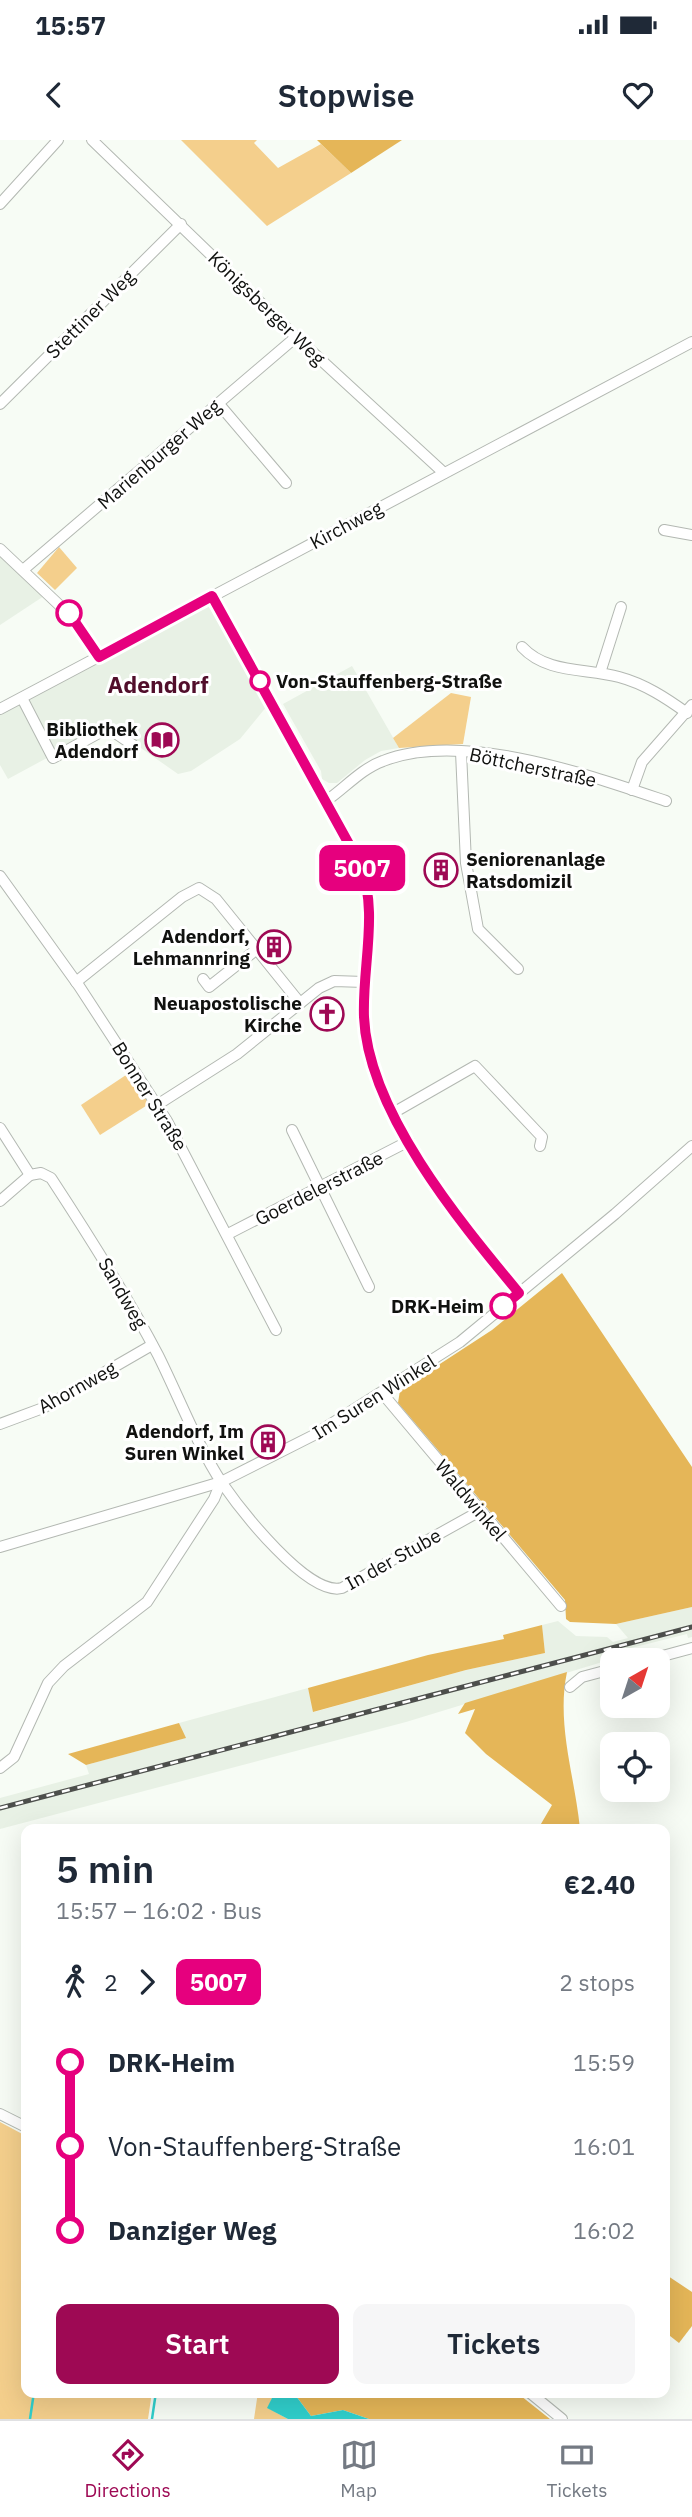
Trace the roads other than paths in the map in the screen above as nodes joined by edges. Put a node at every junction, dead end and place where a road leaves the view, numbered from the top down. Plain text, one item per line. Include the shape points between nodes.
1 (58, 140) edge
2 (92, 140) edge
3 (0, 204) edge
4 (181, 224) junction
5 (296, 337) junction
6 (692, 342) edge
7 (218, 403) junction
8 (0, 404) edge
9 (444, 473) junction
10 (286, 482) dead end
11 (664, 530) dead end
12 (692, 535) edge
13 (0, 549) edge
14 (23, 570) junction
15 (212, 596) junction
16 (621, 607) dead end
17 (522, 647) dead end
18 (99, 657) junction
19 (600, 673) junction
20 (22, 698) junction
21 (0, 709) edge
22 (690, 709) edge
23 (133, 746) dead end
24 (461, 752) junction
25 (632, 790) junction
26 (326, 801) junction
27 (666, 801) dead end
28 (0, 876) edge
29 (257, 949) junction
30 (517, 969) dead end
31 (202, 979) dead end
32 (76, 982) junction
33 (365, 982) junction
34 (300, 1003) junction
35 (157, 1105) junction
36 (393, 1113) junction
37 (0, 1128) edge
38 (292, 1130) dead end
39 (409, 1141) junction
40 (540, 1146) dead end
41 (692, 1146) edge
42 (30, 1175) junction
43 (320, 1189) junction
44 (0, 1200) edge
45 (228, 1234) junction
46 (369, 1287) dead end
47 (519, 1293) junction
48 (276, 1330) dead end
49 (152, 1345) junction
50 (382, 1393) junction
51 (0, 1424) edge
52 (221, 1482) junction
53 (480, 1511) junction
54 (0, 1547) edge
55 (561, 1606) dead end
56 (692, 1648) edge
57 (670, 1654) edge
58 (600, 1672) edge
59 (570, 1687) dead end
60 (0, 1768) edge
61 (0, 2114) edge
62 (21, 2124) edge
63 (536, 2398) edge
64 (562, 2419) edge

1 - 3 street
2 - 4 street, Königsberger Weg
4 - 5 street, Königsberger Weg
4 - 8 street, Stettiner Weg
5 - 7 street, Marienburger Weg
5 - 9 street, Königsberger Weg
6 - 9 street, Kirchweg
7 - 10 street
7 - 14 street, Marienburger Weg
9 - 15 street, Kirchweg
11 - 12 street
13 - 14 street
14 - 18 street via 74,618
15 - 18 street, Kirchweg
15 - 26 street
16 - 19 street
17 - 19 street via 532,659
18 - 20 street, Kirchweg
19 - 22 street via 645,687
20 - 21 street, Kirchweg
20 - 23 street via 53,758 108,728
22 - 25 street via 642,762
24 - 25 street, Böttcherstraße via 529,763
24 - 26 street, Böttcherstraße via 386,760 365,769
24 - 30 street via 466,863 478,929
25 - 27 street, Böttcherstraße
26 - 33 street via 367,886
28 - 32 street, Bonner Straße
29 - 31 street via 209,987
29 - 32 street via 212,894 199,888
29 - 34 street
32 - 35 street, Bonner Straße
33 - 34 street via 327,983
33 - 36 street via 370,1059
34 - 35 street via 230,1059
35 - 45 street, Bonner Straße
36 - 39 street
36 - 40 street via 475,1066 542,1137
37 - 42 street
38 - 43 street
39 - 43 street, Goerdelerstraße
39 - 47 street via 465,1226
41 - 47 street, Im Suren Winkel
42 - 44 street
42 - 49 street, Sandweg via 41,1173 51,1178
43 - 45 street, Goerdelerstraße
43 - 46 street
45 - 48 street, Bonner Straße
47 - 50 street, Im Suren Winkel via 451,1349
49 - 51 street, Ahornweg via 43,1408
49 - 52 street, Sandweg
50 - 52 street, Im Suren Winkel via 312,1436
50 - 53 street, Waldwinkel
52 - 53 street, In der Stube via 285,1558 330,1589 342,1588
52 - 54 street, Im Suren Winkel
52 - 60 street via 147,1602 58,1672 42,1693 14,1757
53 - 55 street, Waldwinkel
56 - 57 street
58 - 59 street via 582,1677
61 - 62 street
63 - 64 street

